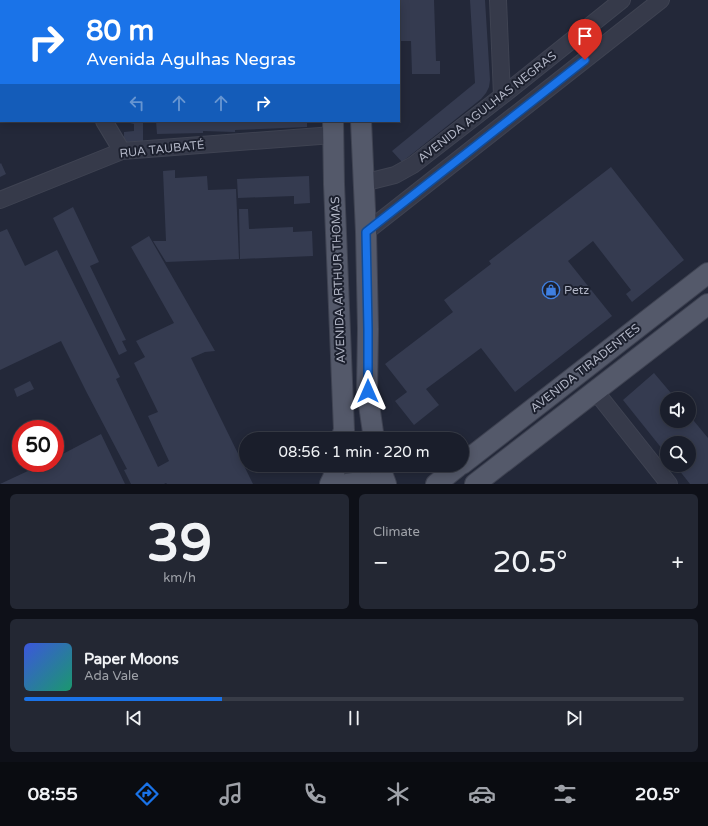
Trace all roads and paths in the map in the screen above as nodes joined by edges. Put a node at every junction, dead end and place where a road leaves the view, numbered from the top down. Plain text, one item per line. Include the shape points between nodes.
1 (498, 0) edge
2 (661, 0) edge
3 (620, 1) edge
4 (634, 21) junction
5 (502, 96) junction
6 (105, 122) edge
7 (361, 122) edge
8 (333, 128) edge
9 (122, 151) junction
10 (334, 184) junction
11 (363, 184) junction
12 (0, 200) edge
13 (366, 232) junction
14 (338, 261) junction
15 (708, 273) edge
16 (708, 304) edge
17 (368, 329) junction
18 (596, 392) junction
19 (344, 432) edge
20 (373, 432) edge
21 (469, 458) edge
22 (334, 472) edge
23 (382, 472) edge
24 (451, 472) edge
25 (330, 484) edge
26 (347, 484) edge
27 (375, 484) edge
28 (386, 484) edge
29 (436, 484) edge
30 (475, 484) edge
31 (669, 484) edge

1 - 5 street
2 - 4 street, AVENIDA AGULHAS NEGRAS
3 - 4 street
3 - 5 street, AVENIDA AGULHAS NEGRAS
4 - 13 street, AVENIDA AGULHAS NEGRAS
5 - 11 street, AVENIDA AGULHAS NEGRAS via 413,165 395,175
6 - 9 street
7 - 11 main road
8 - 9 street, RUA TAUBATÉ
8 - 10 main road, AVENIDA ARTHUR THOMAS
9 - 12 street, RUA TAUBATÉ
10 - 11 main road
10 - 14 main road, AVENIDA ARTHUR THOMAS
11 - 13 main road
13 - 17 main road
14 - 17 main road via 353,322
14 - 19 main road, AVENIDA ARTHUR THOMAS
15 - 21 main road, AVENIDA TIRADENTES
16 - 18 main road, AVENIDA TIRADENTES
17 - 20 main road via 368,391
18 - 30 main road, AVENIDA TIRADENTES
18 - 31 street
22 - 25 main road
23 - 28 main road
24 - 29 main road, AVENIDA TIRADENTES
26 - 27 main road

